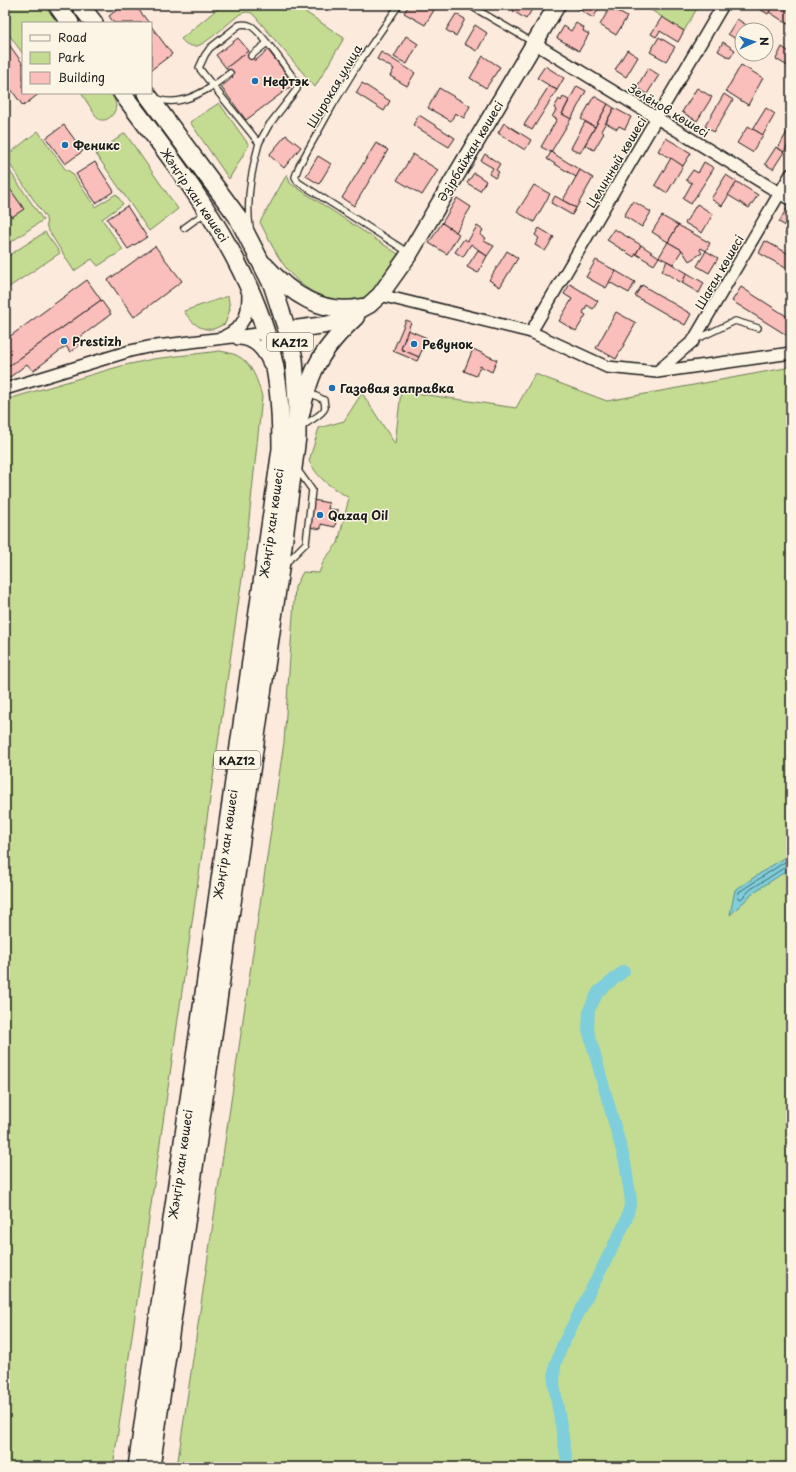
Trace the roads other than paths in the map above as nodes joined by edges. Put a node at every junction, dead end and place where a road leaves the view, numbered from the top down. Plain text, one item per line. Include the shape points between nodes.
1 (57, 5) edge
2 (80, 5) edge
3 (399, 5) edge
4 (469, 5) edge
5 (557, 5) edge
6 (723, 5) edge
7 (69, 22) edge
8 (93, 22) edge
9 (267, 43) junction
10 (534, 43) junction
11 (252, 56) dead end
12 (230, 73) dead end
13 (213, 86) junction
14 (123, 94) edge
15 (147, 94) edge
16 (658, 118) junction
17 (183, 142) junction
18 (259, 143) junction
19 (168, 154) junction
20 (791, 174) edge
21 (780, 193) junction
22 (791, 200) edge
23 (207, 210) junction
24 (184, 228) dead end
25 (410, 253) junction
26 (256, 254) junction
27 (242, 269) junction
28 (374, 300) junction
29 (758, 328) dead end
30 (287, 330) junction
31 (531, 332) junction
32 (266, 333) junction
33 (221, 338) junction
34 (693, 342) junction
35 (791, 353) edge
36 (657, 372) junction
37 (310, 380) junction
38 (278, 384) junction
39 (5, 389) edge
40 (296, 437) junction
41 (292, 462) junction
42 (280, 569) junction
43 (137, 1467) edge
44 (151, 1467) edge

1 - 7 main road
2 - 8 main road
3 - 25 lane, Широкая улица via 333,105 296,172 296,177 298,182
4 - 10 lane
5 - 10 main road, Әзірбайжан көшесі
6 - 16 street, Целинный көшесі
9 - 11 lane
9 - 13 lane via 251,26 242,24 210,48 199,68
9 - 18 lane via 298,84
10 - 16 street, Зелёнов көшесі
10 - 25 main road, Әзірбайжан көшесі
12 - 13 lane
13 - 15 lane via 190,98 179,100 159,100
13 - 18 lane
14 - 19 main road, Жәңгір хан көшесі / KAZ12
15 - 17 main road, Жәңгір хан көшесі / KAZ12
16 - 21 street, Зелёнов көшесі
16 - 31 street, Целинный көшесі
17 - 19 main road
17 - 26 main road, Жәңгір хан көшесі / KAZ12 via 237,216
18 - 26 lane via 254,162 249,226
19 - 23 main road, Жәңгір хан көшесі / KAZ12
20 - 21 street, Шаған көшесі
21 - 22 street, Зелёнов көшесі
21 - 34 street, Шаған көшесі
23 - 24 lane
23 - 27 main road, Жәңгір хан көшесі / KAZ12
25 - 28 main road, Әзірбайжан көшесі
26 - 28 main road via 282,282 304,299 330,308 344,309
26 - 30 main road, Жәңгір хан көшесі / KAZ12 via 272,284
27 - 32 main road, Жәңгір хан көшесі / KAZ12
27 - 33 street via 248,293 248,309 244,322
28 - 30 main road via 338,322
28 - 31 street
28 - 37 main road, Әзірбайжан көшесі via 322,354
29 - 34 lane via 735,321
30 - 32 main road
30 - 40 main road, Жәңгір хан көшесі / KAZ12 via 294,360
31 - 36 street via 607,367
32 - 33 street
32 - 38 main road, Жәңгір хан көшесі / KAZ12
33 - 38 street via 244,339 256,344 265,356
33 - 39 street via 130,351
34 - 36 street, Шаған көшесі
35 - 36 street
37 - 40 main road, Әзірбайжан көшесі
37 - 40 lane via 310,391 324,400 326,408 300,429
38 - 43 main road, Жәңгір хан көшесі / KAZ12 via 281,449
40 - 41 main road, Жәңгір хан көшесі / KAZ12
41 - 42 main road, Жәңгір хан көшесі / KAZ12
41 - 42 lane via 312,490 306,543
42 - 44 main road, Жәңгір хан көшесі / KAZ12

